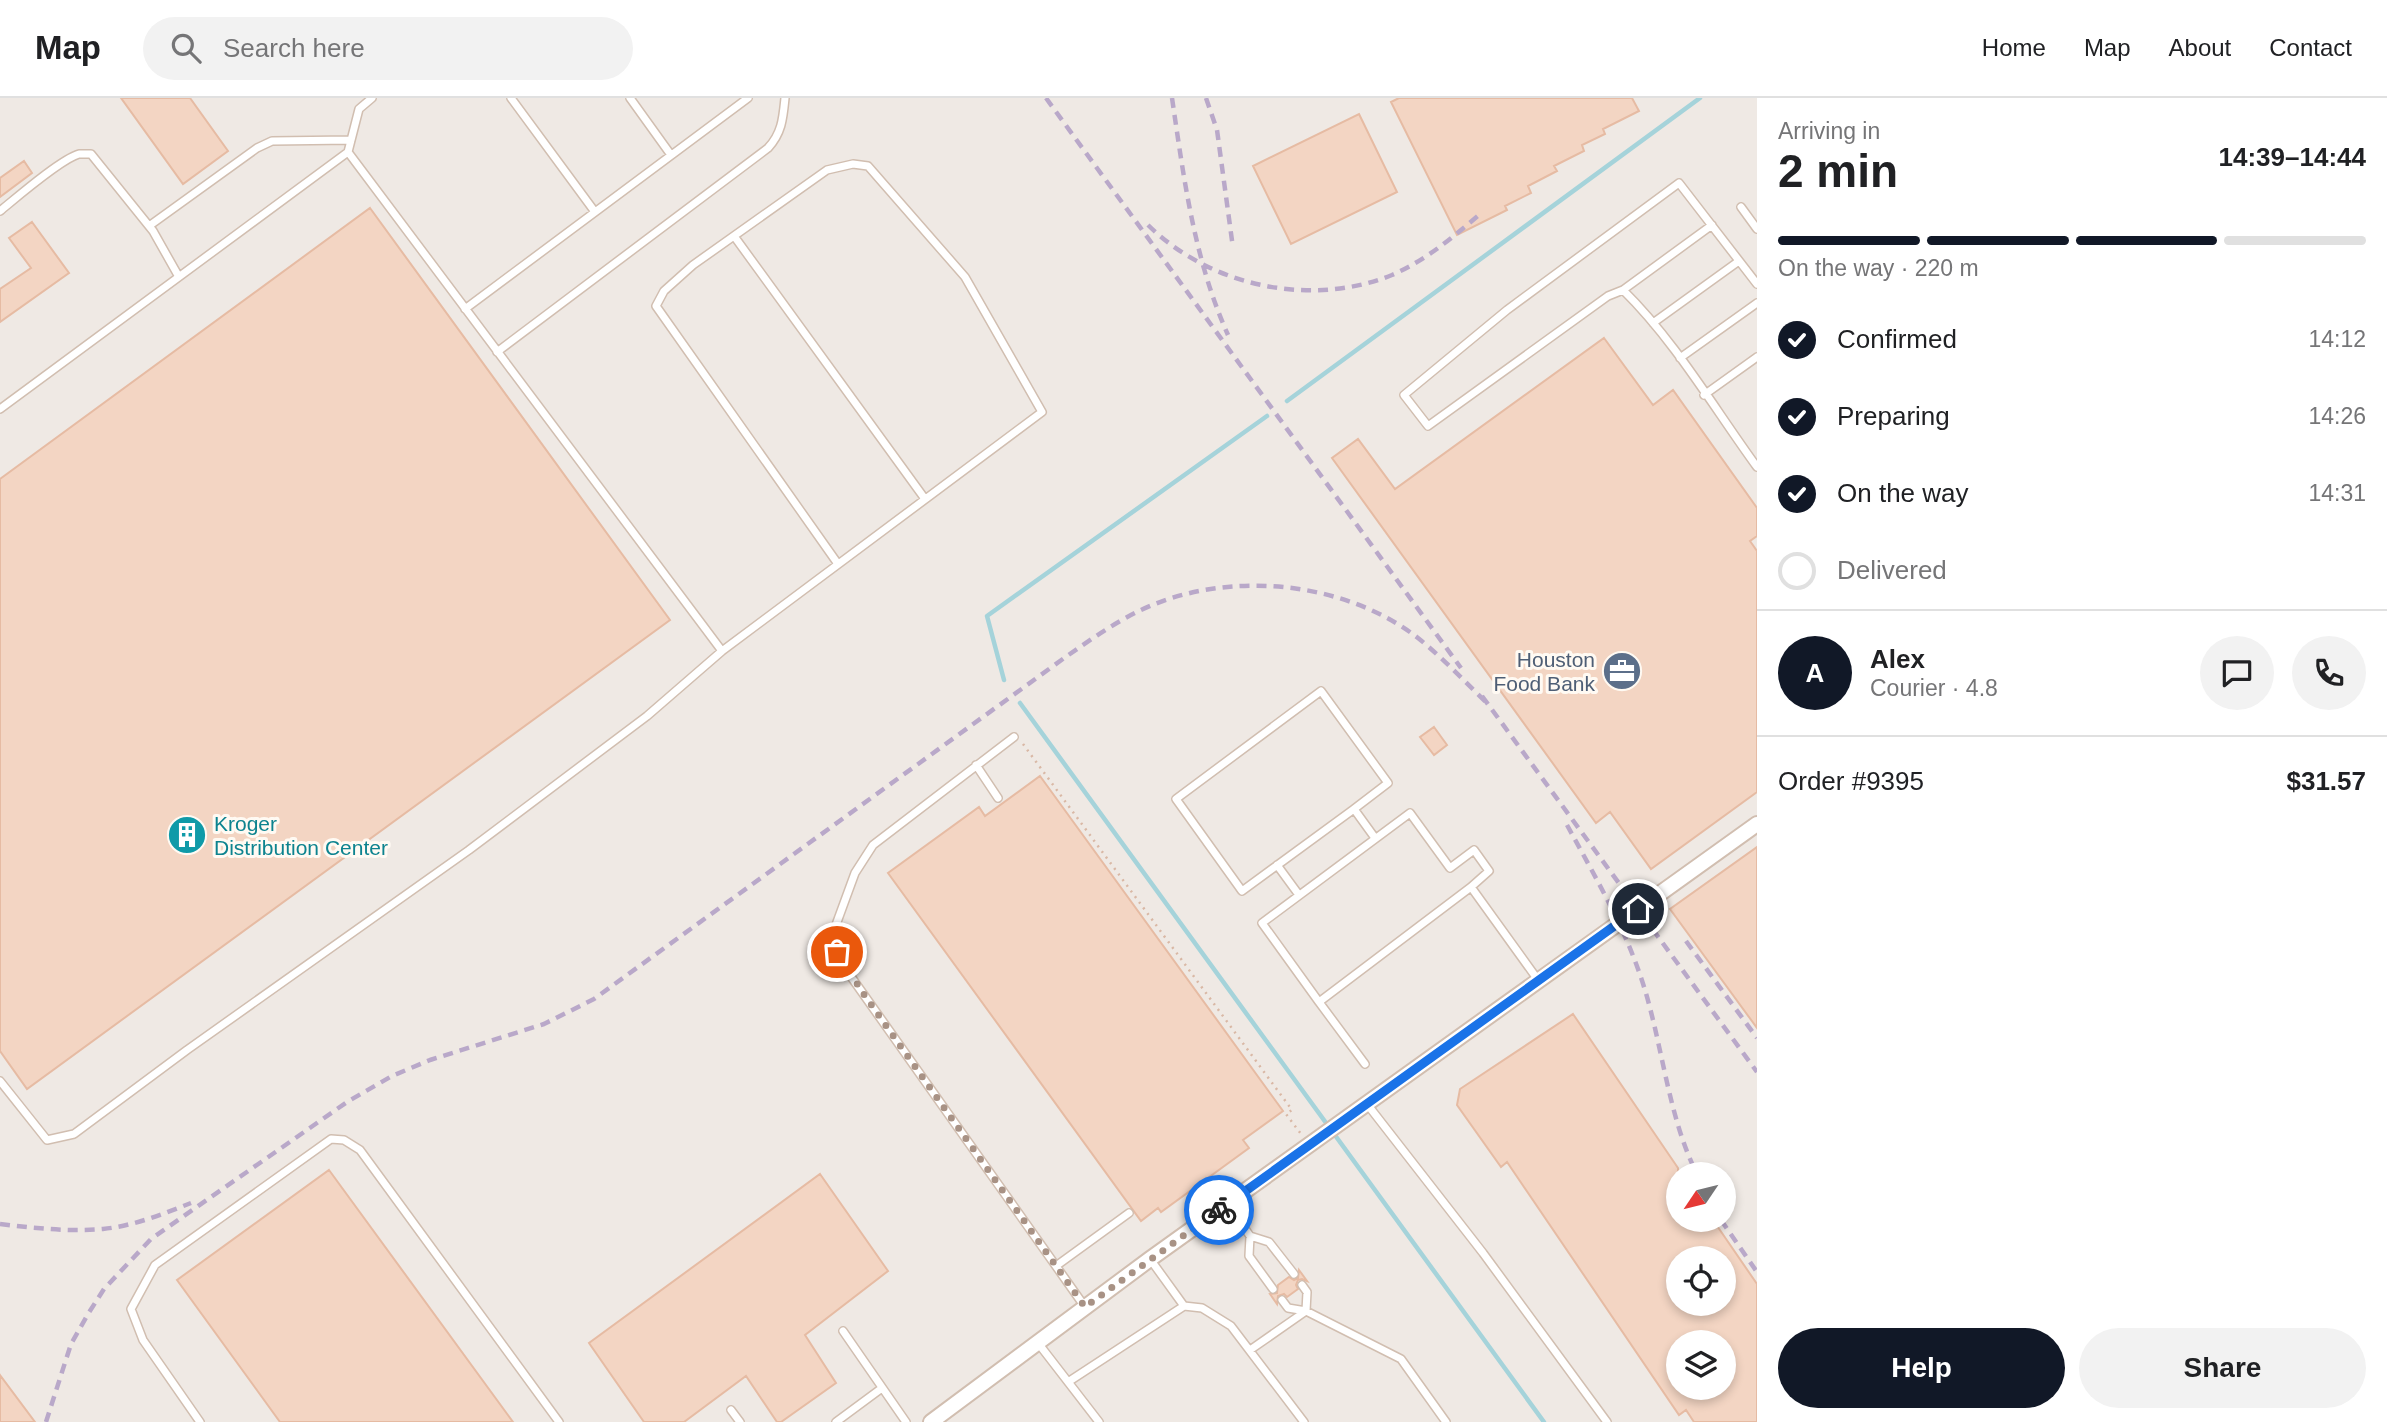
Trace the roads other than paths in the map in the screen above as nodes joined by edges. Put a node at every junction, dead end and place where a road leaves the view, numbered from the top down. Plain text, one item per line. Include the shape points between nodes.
1 (372, 98) edge
2 (511, 98) edge
3 (630, 98) edge
4 (748, 98) edge
5 (785, 98) edge
6 (351, 140) junction
7 (348, 152) junction
8 (671, 155) junction
9 (1741, 207) dead end
10 (0, 211) edge
11 (595, 212) junction
12 (1712, 225) junction
13 (149, 226) junction
14 (1757, 229) edge
15 (733, 236) junction
16 (1739, 261) junction
17 (179, 277) junction
18 (1757, 284) edge
19 (1623, 290) junction
20 (1757, 303) edge
21 (465, 309) junction
22 (1653, 324) junction
23 (497, 352) junction
24 (1757, 357) edge
25 (1679, 359) junction
26 (1704, 394) junction
27 (0, 409) edge
28 (1757, 467) edge
29 (925, 499) junction
30 (838, 564) junction
31 (722, 651) junction
32 (1014, 737) road end
33 (976, 765) junction
34 (998, 798) dead end
35 (1354, 808) junction
36 (1757, 824) edge
37 (1375, 838) junction
38 (1277, 865) junction
39 (1471, 887) junction
40 (1299, 895) junction
41 (1538, 980) junction
42 (1320, 1002) junction
43 (1365, 1064) dead end
44 (0, 1081) edge
45 (1367, 1104) junction
46 (1228, 1204) junction
47 (1129, 1213) dead end
48 (1250, 1236) junction
49 (1150, 1259) junction
50 (1056, 1266) junction
51 (1293, 1274) dead end
52 (1302, 1285) dead end
53 (1273, 1289) dead end
54 (1282, 1300) dead end
55 (1184, 1306) junction
56 (1085, 1307) junction
57 (1306, 1311) junction
58 (843, 1331) dead end
59 (1037, 1343) junction
60 (1250, 1350) junction
61 (1068, 1382) junction
62 (882, 1388) junction
63 (731, 1410) dead end
64 (200, 1422) edge
65 (559, 1422) edge
66 (740, 1422) edge
67 (836, 1422) edge
68 (906, 1422) edge
69 (931, 1422) edge
70 (1099, 1422) edge
71 (1304, 1422) edge
72 (1446, 1422) edge
73 (1607, 1422) edge

1 - 6 lane via 359,109
2 - 11 lane
3 - 8 lane
4 - 8 lane
5 - 23 lane via 783,123 768,148
6 - 7 lane
6 - 13 lane via 272,141
7 - 17 lane
7 - 21 lane
8 - 11 lane
9 - 14 lane
10 - 13 lane via 71,158 90,154
11 - 21 lane
12 - 16 lane
12 - 19 lane
12 - 19 lane via 1679,183 1507,310 1404,396 1428,426 1608,296
13 - 17 lane
15 - 29 lane
15 - 29 lane via 827,170 868,166 965,277 1042,412
15 - 30 lane via 664,291 656,306
16 - 18 lane
16 - 22 lane
17 - 27 lane
19 - 22 lane
20 - 25 lane
21 - 23 lane
22 - 25 lane
23 - 31 lane
24 - 26 lane
25 - 26 lane
26 - 28 lane
29 - 30 lane
30 - 31 lane
31 - 44 lane via 646,716 469,850 74,1134 47,1140
32 - 33 lane
33 - 34 lane
33 - 50 lane via 873,845 855,873 833,933 847,971
35 - 37 lane
35 - 38 lane
35 - 38 lane via 1388,783 1321,691 1176,799 1242,891
36 - 41 street
37 - 39 lane via 1410,813 1450,868 1474,850 1489,871
37 - 40 lane
38 - 40 lane
39 - 41 lane
39 - 42 lane
40 - 42 lane via 1262,923
41 - 45 street
42 - 43 lane
45 - 46 street
45 - 73 lane
46 - 48 lane
46 - 49 street
47 - 50 lane
48 - 51 lane via 1269,1242
48 - 53 lane via 1249,1256
49 - 55 lane
49 - 56 street
50 - 56 lane
52 - 57 lane via 1307,1292
54 - 57 lane via 1288,1308
55 - 60 lane via 1202,1308 1231,1325
55 - 61 lane
56 - 59 street
57 - 60 lane
57 - 72 lane via 1401,1359
58 - 62 lane
59 - 61 lane
59 - 69 street
60 - 71 lane
61 - 70 lane
62 - 67 lane
62 - 68 lane
63 - 66 lane
64 - 65 lane via 143,1340 131,1309 155,1265 331,1139 344,1140 360,1150

